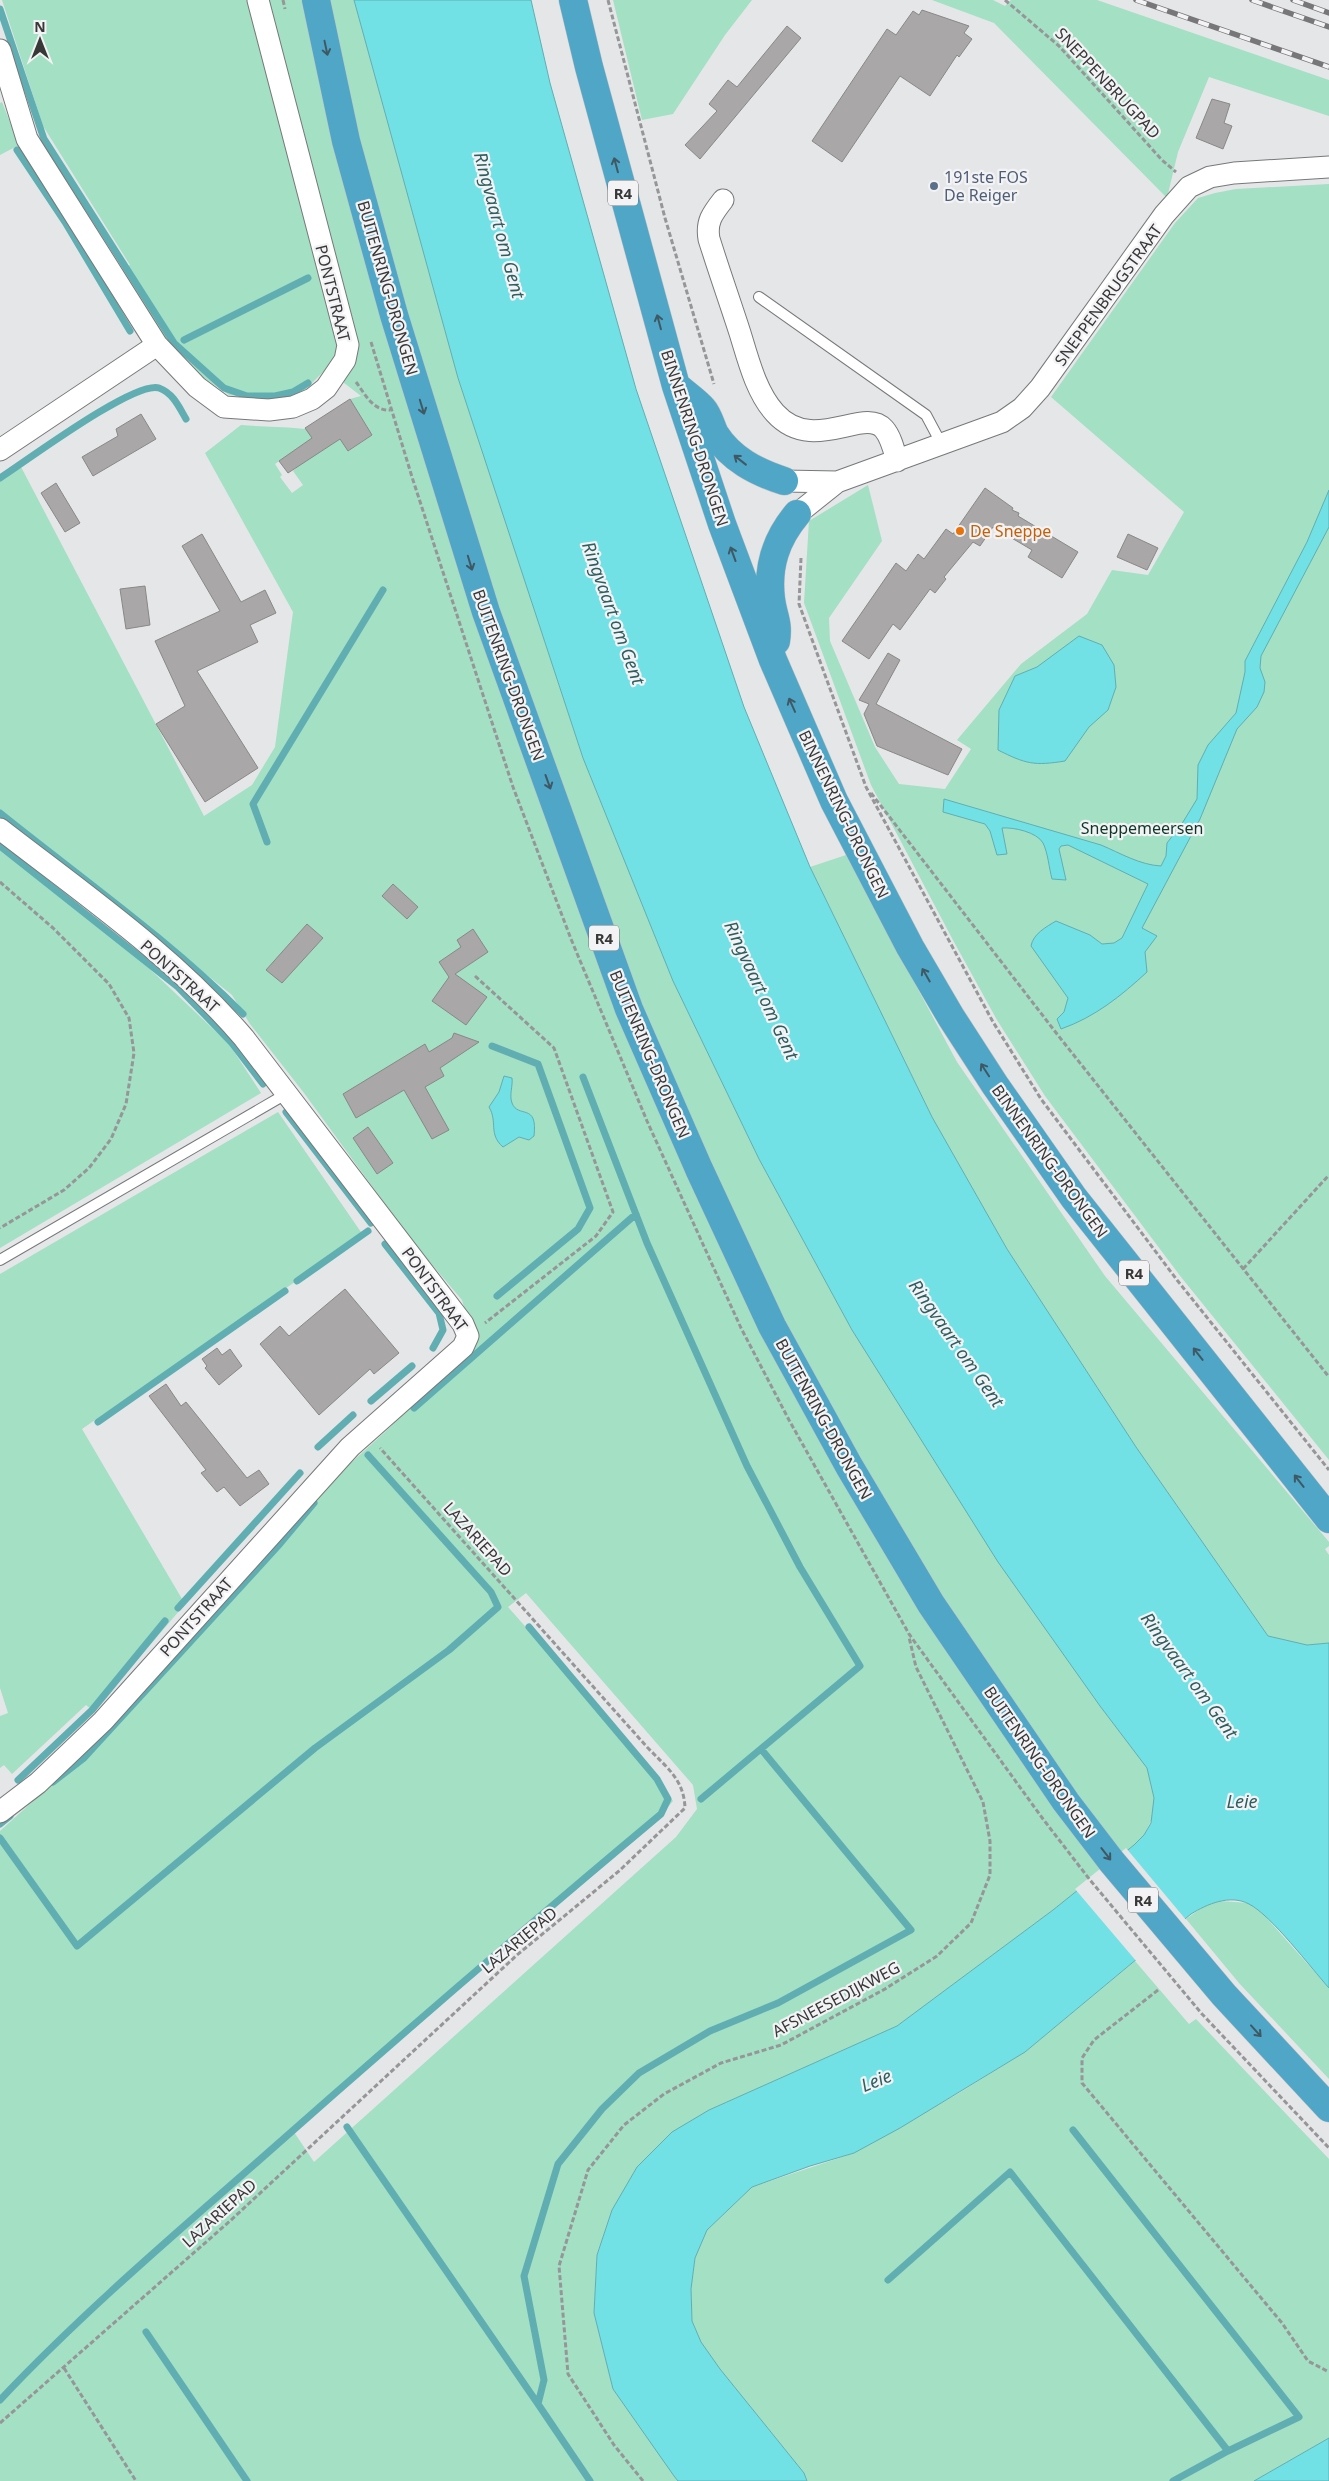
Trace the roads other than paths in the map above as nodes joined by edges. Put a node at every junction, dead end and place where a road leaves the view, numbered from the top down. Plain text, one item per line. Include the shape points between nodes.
1 (258, 0) edge
2 (316, 0) edge
3 (573, 0) edge
4 (0, 50) edge
5 (1329, 167) edge
6 (723, 200) dead end
7 (759, 297) dead end
8 (157, 345) junction
9 (676, 386) junction
10 (942, 445) junction
11 (0, 450) edge
12 (898, 461) junction
13 (784, 481) joint
14 (837, 482) junction
15 (797, 514) joint
16 (773, 660) junction
17 (0, 829) edge
18 (286, 1094) junction
19 (0, 1260) edge
20 (1329, 1519) edge
21 (0, 1812) edge
22 (1329, 2108) edge

1 - 8 street, PONTSTRAAT via 348,345 342,366 326,388 312,399 293,407 268,410 224,407 197,387
2 -> 22 highway, BUITENRING-DRONGEN / R4 via 346,141 394,315 486,612 629,1009 777,1335 849,1466 931,1604 1066,1802 1224,1995
9 -> 3 highway, BINNENRING-DRONGEN / R4 via 588,67
4 - 8 street, PONTSTRAAT via 27,139
5 - 10 street, SNEPPENBRUGSTRAAT via 1234,173 1210,177 1189,187 1022,408 1002,422
6 - 12 street via 710,217 707,227 709,239 750,364 774,413 787,424 819,432 862,422 874,423 887,433
7 - 10 lane via 926,415
8 - 11 street
13 -> 9 highway via 744,464 715,433 704,409
16 -> 9 highway, BINNENRING-DRONGEN / R4 via 722,524
10 - 12 street, SNEPPENBRUGSTRAAT
12 - 14 street, SNEPPENBRUGSTRAAT
13 - 14 street, SNEPPENBRUGSTRAAT
14 - 15 street
15 - 16 highway via 786,528 772,559 771,599 778,626
20 -> 16 highway, BINNENRING-DRONGEN / R4 via 1074,1198 951,1017 910,947 838,809
17 - 18 street, PONTSTRAAT via 121,924 216,1005
18 - 19 lane
18 - 21 street, PONTSTRAAT via 463,1324 468,1336 463,1347 350,1447 103,1721 38,1783

